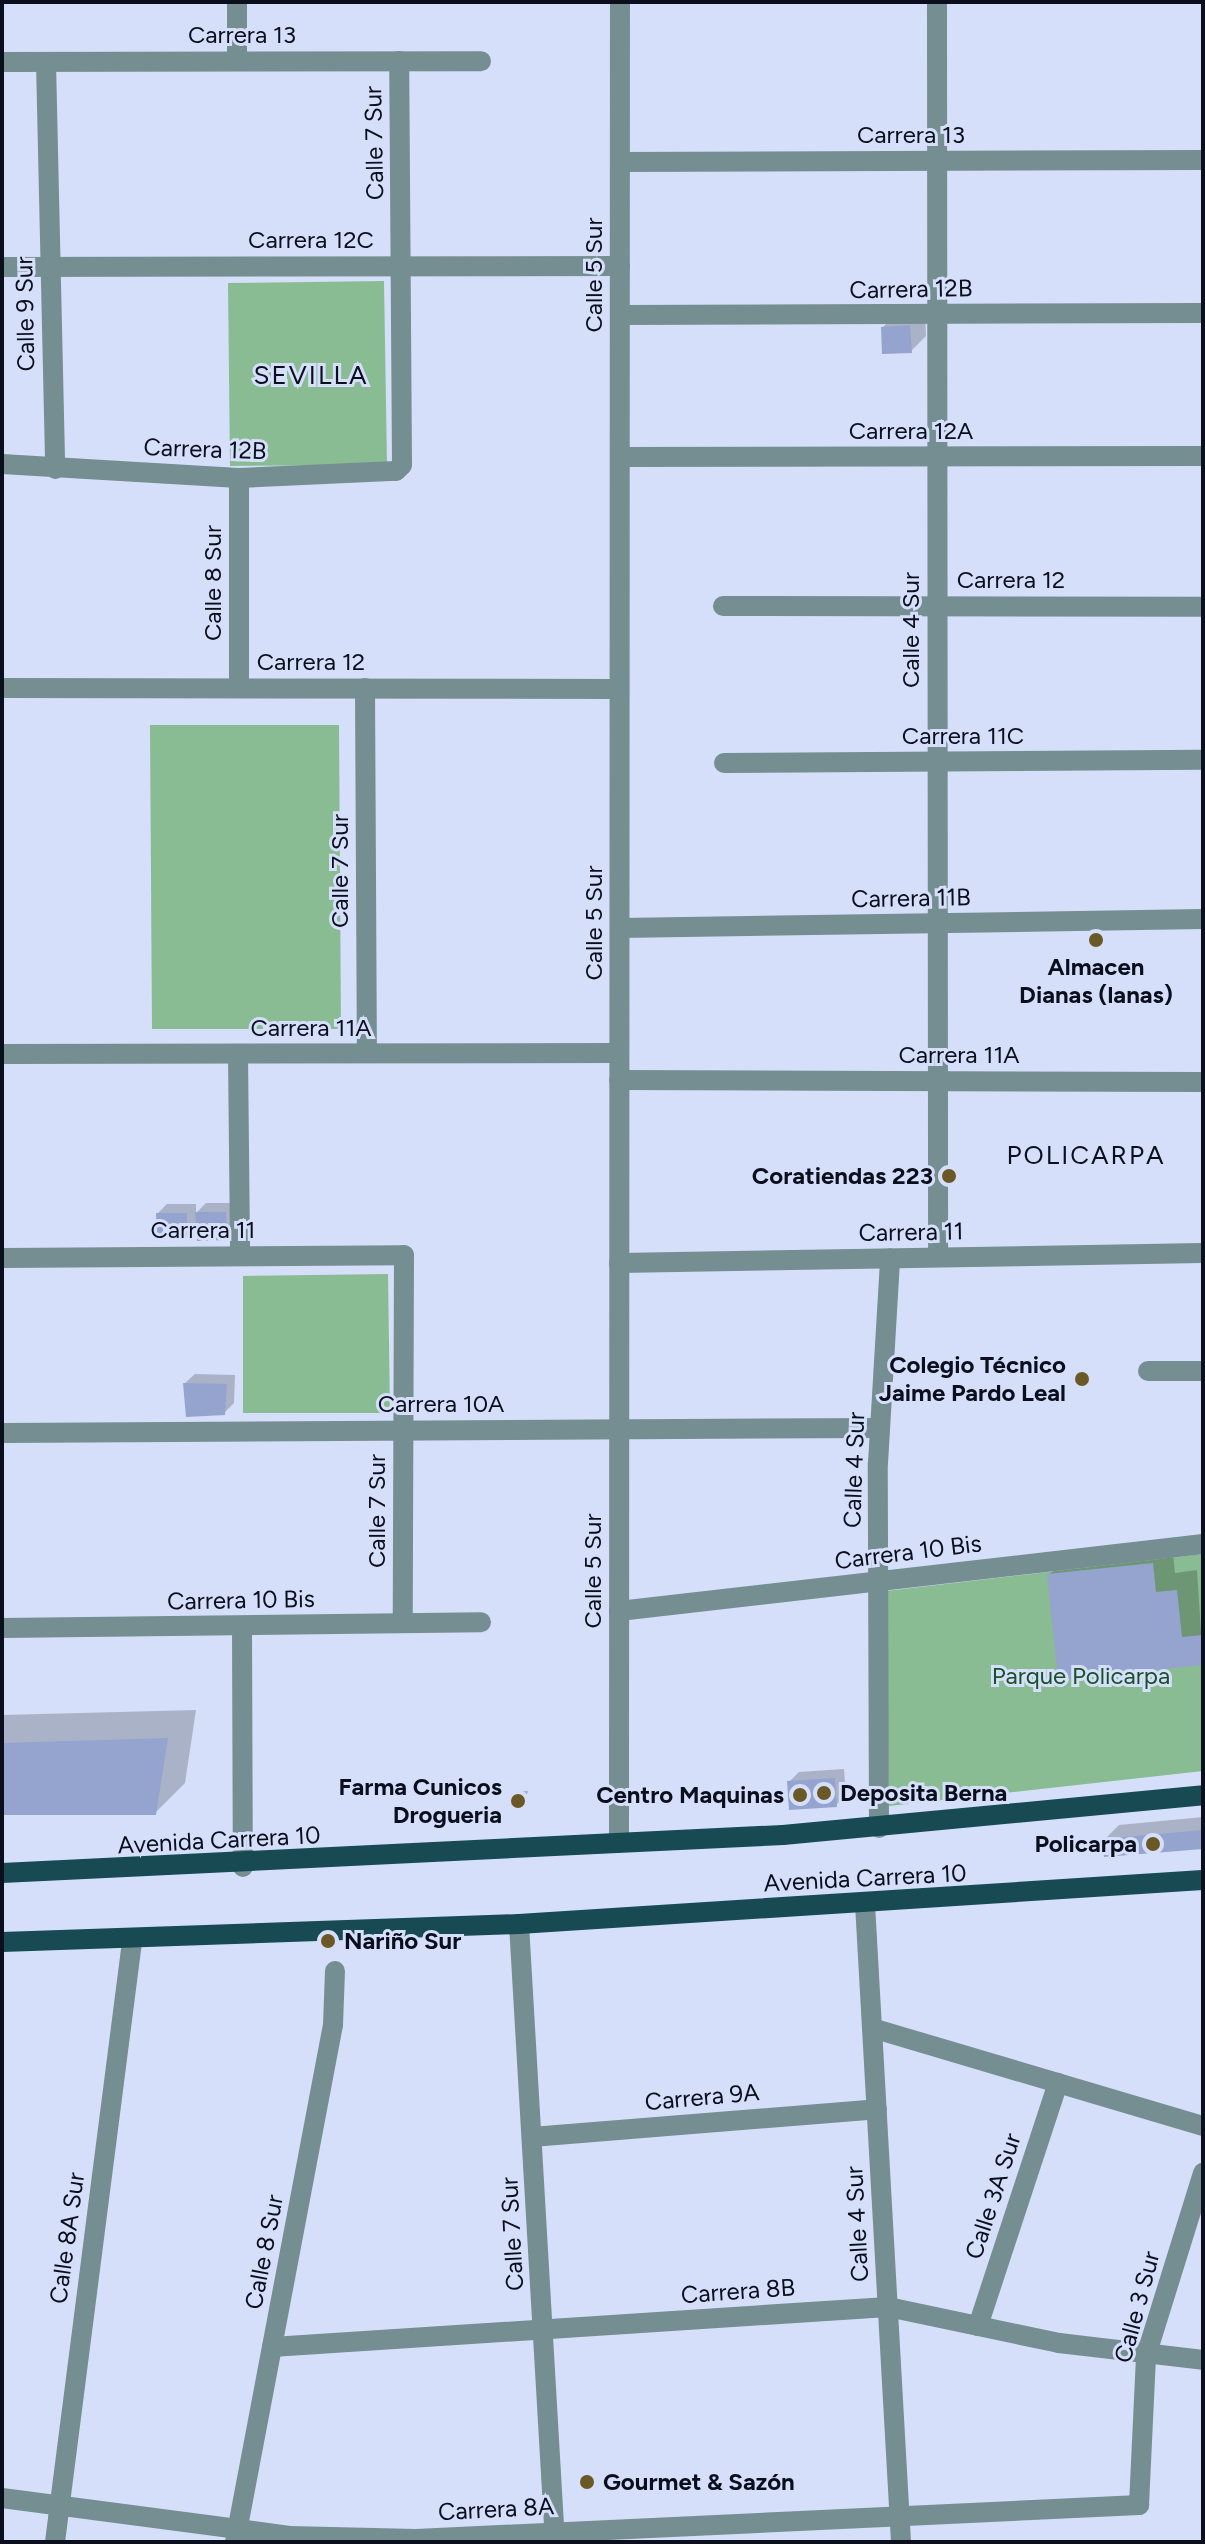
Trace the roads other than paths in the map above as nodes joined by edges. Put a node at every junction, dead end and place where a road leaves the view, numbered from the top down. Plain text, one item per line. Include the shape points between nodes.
1 (237, 2) edge
2 (620, 2) edge
3 (937, 2) edge
4 (237, 61) junction
5 (399, 61) junction
6 (481, 61) dead end
7 (2, 62) edge
8 (46, 62) junction
9 (1203, 160) edge
10 (937, 161) junction
11 (620, 162) junction
12 (402, 266) junction
13 (620, 266) junction
14 (2, 267) edge
15 (50, 267) junction
16 (1203, 313) edge
17 (620, 315) junction
18 (937, 315) junction
19 (1203, 456) edge
20 (620, 457) junction
21 (937, 457) junction
22 (2, 464) edge
23 (402, 465) joint
24 (55, 469) junction
25 (239, 478) junction
26 (723, 606) dead end
27 (937, 606) junction
28 (1203, 607) edge
29 (2, 688) edge
30 (239, 688) junction
31 (365, 688) junction
32 (619, 689) junction
33 (1203, 760) edge
34 (937, 762) junction
35 (724, 763) dead end
36 (1203, 919) edge
37 (937, 923) junction
38 (620, 928) junction
39 (367, 1053) junction
40 (619, 1053) junction
41 (2, 1054) edge
42 (238, 1054) junction
43 (619, 1080) junction
44 (937, 1081) junction
45 (1203, 1082) edge
46 (1203, 1253) edge
47 (404, 1255) joint
48 (240, 1256) junction
49 (938, 1257) junction
50 (2, 1258) edge
51 (890, 1258) junction
52 (619, 1263) junction
53 (1148, 1371) dead end
54 (1203, 1371) edge
55 (880, 1428) junction
56 (619, 1429) junction
57 (403, 1431) junction
58 (2, 1433) edge
59 (1203, 1544) edge
60 (878, 1582) junction
61 (619, 1611) junction
62 (481, 1622) dead end
63 (403, 1623) junction
64 (242, 1626) junction
65 (2, 1628) edge
66 (1203, 1795) edge
67 (879, 1828) junction
68 (619, 1843) junction
69 (243, 1867) junction
70 (2, 1873) edge
71 (1203, 1880) edge
72 (865, 1904) junction
73 (519, 1924) junction
74 (2, 1942) edge
75 (132, 1942) junction
76 (335, 1971) dead end
77 (872, 2028) junction
78 (1058, 2083) junction
79 (877, 2109) junction
80 (1203, 2126) edge
81 (532, 2137) junction
82 (1203, 2173) edge
83 (888, 2307) junction
84 (978, 2326) junction
85 (544, 2330) junction
86 (272, 2347) junction
87 (1146, 2356) junction
88 (1203, 2360) edge
89 (2, 2498) edge
90 (1139, 2505) joint
91 (60, 2506) junction
92 (900, 2516) junction
93 (236, 2536) edge
94 (555, 2537) edge
95 (55, 2542) edge
96 (901, 2542) edge

1 - 4 street
2 - 11 street, Calle 5 Sur
3 - 10 street, Calle 4 Sur
4 - 5 street, Carrera 13
4 - 8 street, Carrera 13
5 - 6 street, Carrera 13
5 - 12 street, Calle 7 Sur
7 - 8 street, Carrera 13
8 - 15 street, Calle 9 Sur
9 - 10 street, Carrera 13
10 - 11 street, Carrera 13
10 - 18 street, Calle 4 Sur
11 - 13 street, Calle 5 Sur
12 - 13 street, Carrera 12C
12 - 15 street, Carrera 12C
12 - 23 street, Calle 7 Sur
13 - 17 street, Calle 5 Sur
14 - 15 street, Carrera 12C
15 - 24 street, Calle 9 Sur
16 - 18 street, Carrera 12B
17 - 18 street, Carrera 12B
17 - 20 street, Calle 5 Sur
18 - 21 street, Calle 4 Sur
19 - 21 street, Carrera 12A
20 - 21 street, Carrera 12A
20 - 32 street, Calle 5 Sur
21 - 27 street, Calle 4 Sur
22 - 24 street, Carrera 12B
23 - 25 street, Carrera 12B via 389,477
24 - 25 street, Carrera 12B
25 - 30 street, Calle 8 Sur
26 - 27 street, Carrera 12
27 - 28 street, Carrera 12
27 - 34 street, Calle 4 Sur
29 - 30 street, Carrera 12
30 - 31 street, Carrera 12
31 - 32 street, Carrera 12
31 - 39 street, Calle 7 Sur
32 - 38 street, Calle 5 Sur
33 - 34 street, Carrera 11C
34 - 35 street, Carrera 11C
34 - 37 street, Calle 4 Sur
36 - 37 street, Carrera 11B
37 - 38 street, Carrera 11B
37 - 44 street, Calle 4 Sur
38 - 40 street, Calle 5 Sur
39 - 40 street, Carrera 11A
39 - 42 street, Carrera 11A
40 - 43 street, Calle 5 Sur
41 - 42 street, Carrera 11A
42 - 48 street
43 - 44 street, Carrera 11A
43 - 52 street, Calle 5 Sur
44 - 45 street, Carrera 11A
44 - 49 street, Calle 4 Sur
46 - 49 street, Carrera 11
47 - 48 street, Carrera 11
47 - 57 street, Calle 7 Sur
48 - 50 street, Carrera 11
49 - 51 street, Carrera 11
51 - 52 street, Carrera 11
51 - 55 street, Calle 4 Sur
52 - 56 street, Calle 5 Sur
53 - 54 street
55 - 56 street, Carrera 10A
55 - 60 street, Calle 4 Sur
56 - 57 street, Carrera 10A
56 - 61 street, Calle 5 Sur
57 - 58 street, Carrera 10A
57 - 63 street, Calle 7 Sur
59 - 60 street, Carrera 10 Bis
60 - 61 street, Carrera 10 Bis
60 - 67 street, Calle 4 Sur
61 - 68 street, Calle 5 Sur
62 - 63 street, Carrera 10 Bis
63 - 64 street, Carrera 10 Bis
64 - 65 street, Carrera 10 Bis
64 - 69 street
66 - 67 main road, Avenida Carrera 10
67 - 68 main road, Avenida Carrera 10
68 - 69 main road, Avenida Carrera 10
69 - 70 main road, Avenida Carrera 10
71 - 72 main road, Avenida Carrera 10
72 - 73 main road, Avenida Carrera 10
72 - 77 street, Calle 4 Sur
73 - 75 main road, Avenida Carrera 10
73 - 81 street, Calle 7 Sur
74 - 75 main road, Avenida Carrera 10
75 - 91 street, Calle 8A Sur
76 - 86 street, Calle 8 Sur via 333,2025
77 - 78 street
77 - 79 street, Calle 4 Sur
78 - 80 street
78 - 84 street, Calle 3A Sur
79 - 81 street, Carrera 9A
79 - 83 street, Calle 4 Sur
81 - 85 street, Calle 7 Sur
82 - 87 street, Calle 3 Sur
83 - 84 street, Carrera 8B
83 - 85 street, Carrera 8B
83 - 92 street, Calle 4 Sur
84 - 87 street, Carrera 8B
85 - 86 street, Carrera 8B
85 - 94 street, Calle 7 Sur
86 - 93 street, Calle 8 Sur
87 - 88 street, Carrera 8B
87 - 90 street, Calle 3 Sur
89 - 91 street, Carrera 8A
90 - 92 street, Carrera 8A
91 - 93 street, Carrera 8A
91 - 95 street, Calle 8A Sur
92 - 94 street, Carrera 8A
92 - 96 street, Calle 4 Sur
93 - 94 street, Carrera 8A

